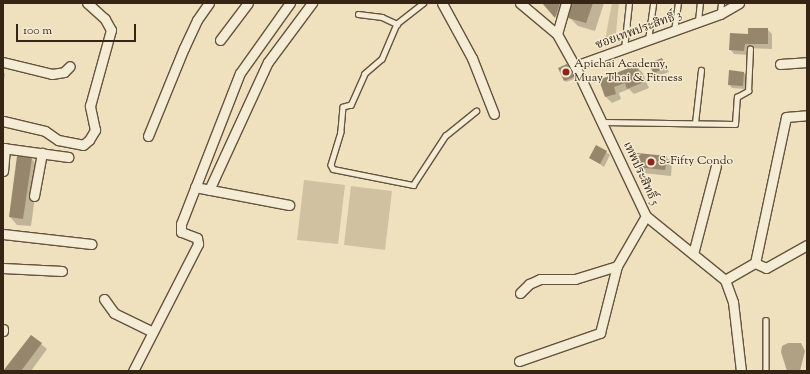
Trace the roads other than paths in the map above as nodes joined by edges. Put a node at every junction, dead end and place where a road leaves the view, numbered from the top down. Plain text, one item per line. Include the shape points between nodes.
1 (87, 3) edge
2 (209, 3) edge
3 (248, 3) edge
4 (290, 3) edge
5 (312, 3) edge
6 (424, 3) edge
7 (442, 3) edge
8 (520, 3) edge
9 (566, 3) edge
10 (629, 3) edge
11 (653, 3) edge
12 (678, 3) edge
13 (700, 3) edge
14 (721, 3) edge
15 (738, 3) edge
16 (358, 14) dead end
17 (720, 14) junction
18 (698, 22) junction
19 (396, 24) junction
20 (674, 31) junction
21 (557, 34) junction
22 (220, 40) dead end
23 (648, 40) junction
24 (624, 48) junction
25 (750, 49) dead end
26 (3, 62) edge
27 (807, 62) edge
28 (780, 64) dead end
29 (70, 66) dead end
30 (575, 66) junction
31 (701, 70) dead end
32 (476, 111) dead end
33 (494, 114) dead end
34 (807, 115) edge
35 (3, 121) edge
36 (603, 122) junction
37 (695, 124) junction
38 (148, 136) dead end
39 (4, 148) edge
40 (42, 153) junction
41 (68, 157) dead end
42 (716, 166) dead end
43 (3, 171) edge
44 (195, 187) junction
45 (210, 190) junction
46 (34, 196) dead end
47 (289, 205) dead end
48 (646, 216) junction
49 (3, 234) edge
50 (91, 244) dead end
51 (807, 245) edge
52 (693, 254) junction
53 (755, 263) junction
54 (617, 266) junction
55 (3, 268) edge
56 (62, 271) dead end
57 (725, 280) junction
58 (520, 293) dead end
59 (104, 299) dead end
60 (766, 320) dead end
61 (152, 332) junction
62 (519, 361) dead end
63 (133, 371) edge
64 (741, 371) edge
65 (766, 371) edge

1 - 35 street via 105,19 112,30 90,106 94,130 89,140 83,145 58,140 45,131
2 - 38 street via 197,20 184,48
3 - 22 street
4 - 44 street via 244,64
5 - 45 street via 268,62
6 - 19 lane
7 - 33 street via 472,58
8 - 21 street, เทพประสิทธิ์ 5
9 - 21 street
10 - 24 lane
11 - 23 lane
12 - 20 lane
13 - 18 lane
14 - 17 lane
15 - 17 street, ซอยเทพประสิทธิ์ 3
16 - 19 lane via 382,17
17 - 18 street, ซอยเทพประสิทธิ์ 3
18 - 20 street, ซอยเทพประสิทธิ์ 3
19 - 32 lane via 382,59 365,74 351,105 343,107 341,132 331,165 333,169 413,185 445,136
20 - 23 street, ซอยเทพประสิทธิ์ 3
21 - 30 street, เทพประสิทธิ์ 5
23 - 24 street, ซอยเทพประสิทธิ์ 3
24 - 30 street, ซอยเทพประสิทธิ์ 3
25 - 37 lane via 748,91 737,97 735,124
26 - 29 street via 52,74 64,72
27 - 28 street
30 - 36 street, เทพประสิทธิ์ 5
31 - 37 lane
34 - 53 street via 786,117
36 - 37 lane
36 - 48 street, เทพประสิทธิ์ 5
39 - 40 street
39 - 43 street
40 - 41 street
40 - 46 street
42 - 52 street
44 - 45 street
44 - 61 street via 180,230 197,238 198,244
45 - 47 street
48 - 52 street, เทพประสิทธิ์ 5
48 - 54 street
49 - 50 street
51 - 53 street via 766,268
52 - 57 street, เทพประสิทธิ์ 5
53 - 57 street
54 - 58 street via 575,278 540,279 529,284
54 - 62 street via 600,333
55 - 56 street
57 - 64 street via 733,302
59 - 61 street via 114,313
60 - 65 lane
61 - 63 street

